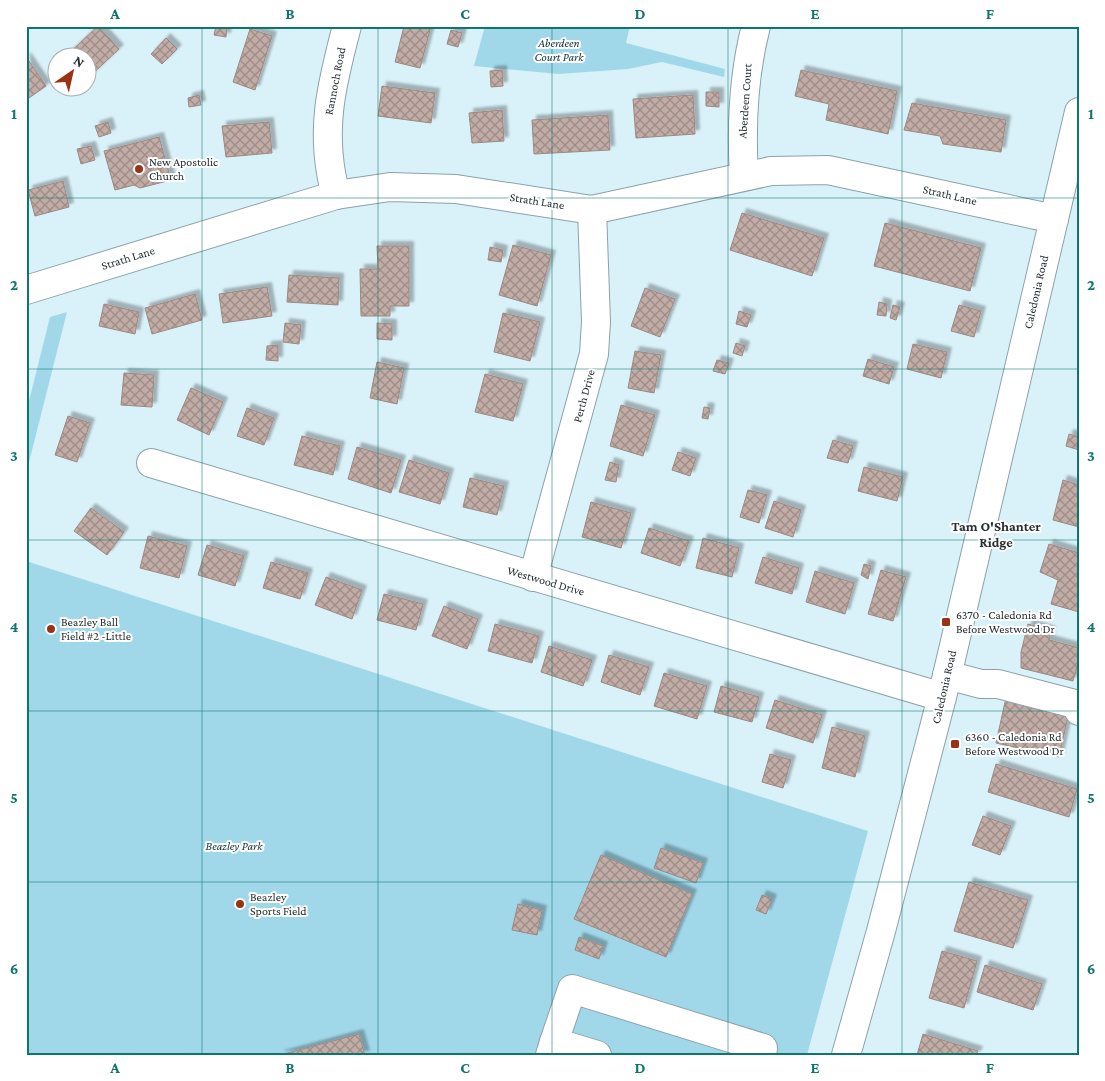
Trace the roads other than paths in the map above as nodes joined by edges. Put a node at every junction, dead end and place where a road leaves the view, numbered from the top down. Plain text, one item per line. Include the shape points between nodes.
1 (347, 26) edge
2 (756, 26) edge
3 (1079, 112) edge
4 (744, 176) junction
5 (336, 195) junction
6 (592, 210) junction
7 (1054, 219) junction
8 (26, 290) edge
9 (151, 463) dead end
10 (533, 577) junction
11 (945, 686) junction
12 (1079, 711) edge
13 (552, 1048) edge
14 (597, 1055) edge
15 (762, 1055) edge
16 (846, 1055) edge

1 - 5 street, Rannoch Road via 328,111 329,168
2 - 4 street, Aberdeen Court via 748,57 744,97 741,135
3 - 7 street, Caledonia Road
4 - 6 street, Strath Lane
4 - 7 street, Strath Lane via 800,169 842,171
5 - 6 street, Strath Lane via 390,187 456,189
5 - 8 street, Strath Lane
6 - 10 street, Perth Drive via 596,313 594,354
7 - 11 street, Caledonia Road
9 - 10 street, Westwood Drive
10 - 11 street, Westwood Drive
11 - 12 street, Westwood Drive via 998,684 1075,704
11 - 16 street, Caledonia Road
13 - 14 street
13 - 15 street via 572,989 763,1048

